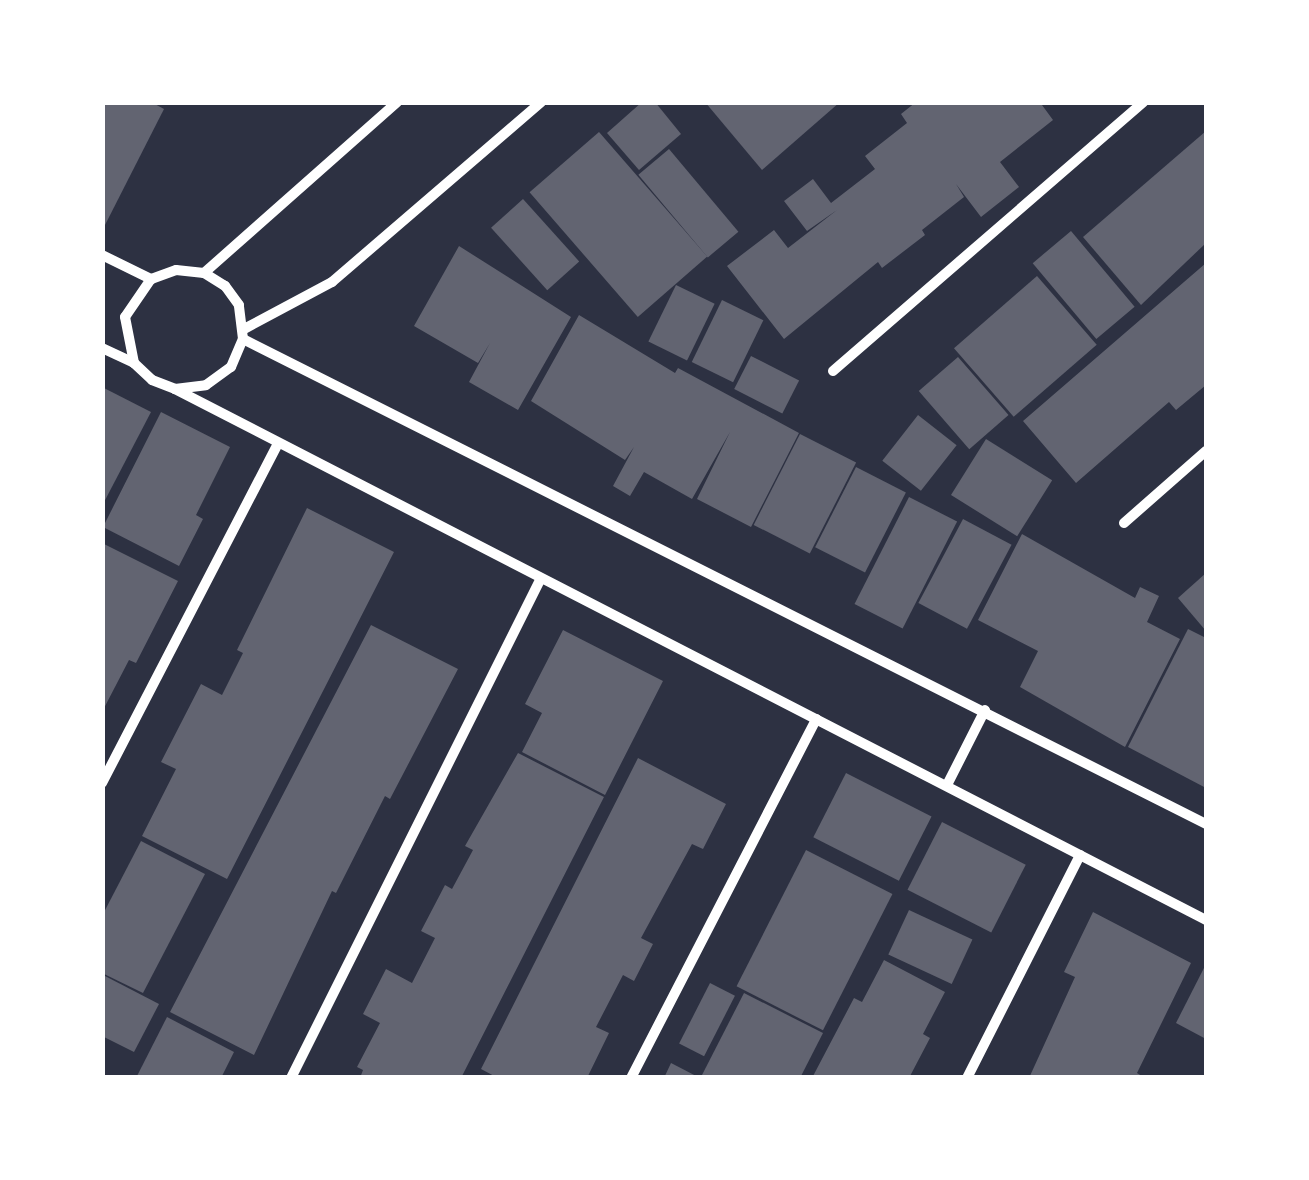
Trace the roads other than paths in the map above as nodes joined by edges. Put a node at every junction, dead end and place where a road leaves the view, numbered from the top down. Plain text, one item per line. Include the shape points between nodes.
1 (397, 102) edge
2 (541, 102) edge
3 (1143, 102) edge
4 (102, 255) edge
5 (204, 272) junction
6 (151, 279) junction
7 (244, 334) junction
8 (102, 348) edge
9 (134, 362) junction
10 (833, 371) dead end
11 (175, 389) junction
12 (278, 444) junction
13 (1206, 451) edge
14 (1124, 523) dead end
15 (540, 580) junction
16 (984, 710) junction
17 (816, 719) junction
18 (102, 784) edge
19 (946, 785) junction
20 (1206, 824) edge
21 (1080, 855) junction
22 (1206, 920) edge
23 (291, 1078) edge
24 (631, 1078) edge
25 (967, 1078) edge

1 - 5 street
2 - 7 street via 332,282
3 - 10 street
4 - 6 street
5 - 6 street via 176,270
5 - 7 street via 232,296
6 - 9 street via 125,317
7 - 11 street via 231,367 206,386
7 - 16 street
8 - 9 street
9 - 11 street via 152,380
11 - 12 street
12 - 15 street
12 - 18 street
13 - 14 street
15 - 17 street
15 - 23 street
16 - 19 street
16 - 20 street
17 - 19 street
17 - 24 street
19 - 21 street
21 - 22 street
21 - 25 street

